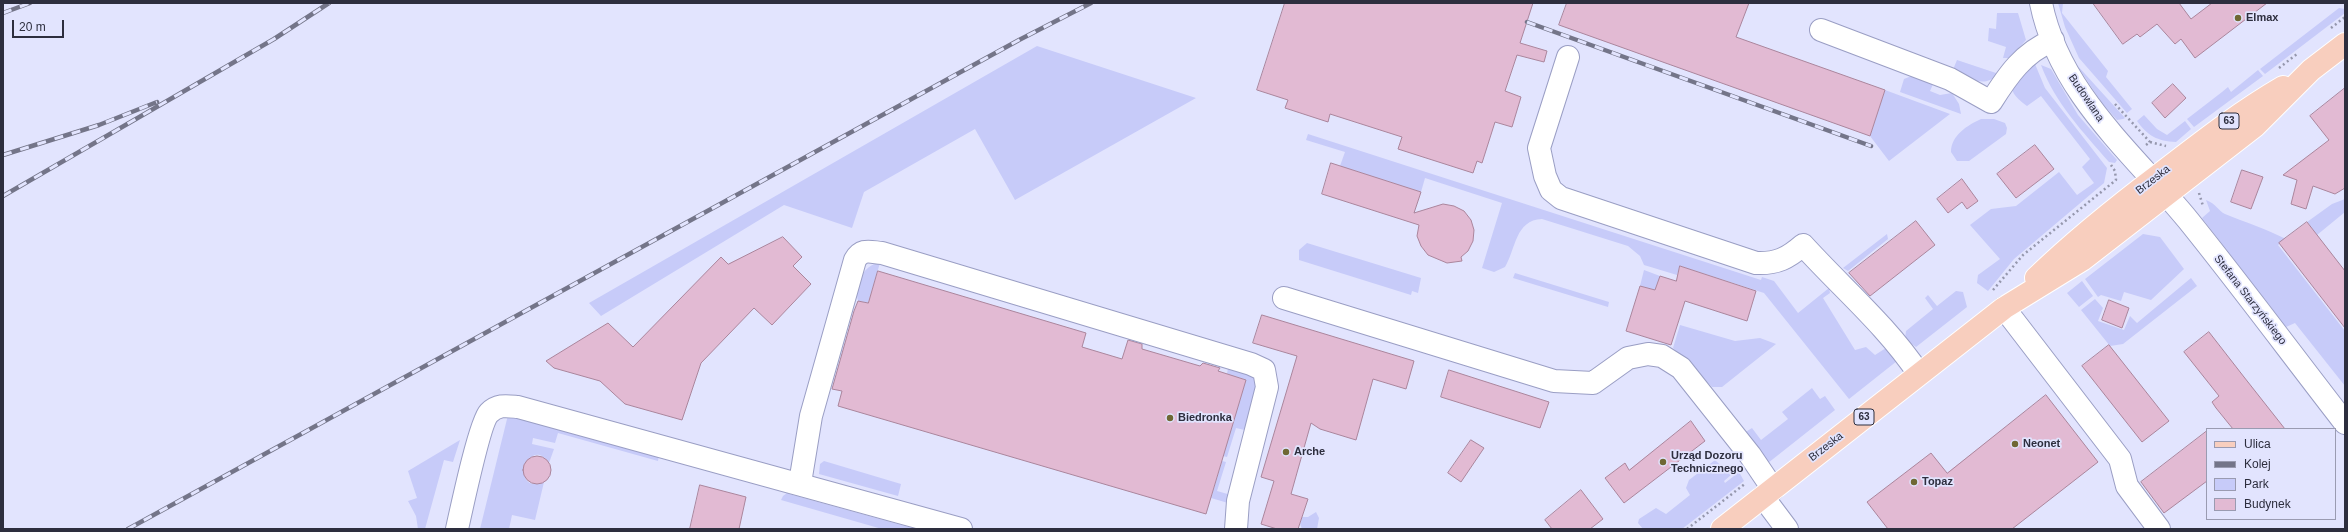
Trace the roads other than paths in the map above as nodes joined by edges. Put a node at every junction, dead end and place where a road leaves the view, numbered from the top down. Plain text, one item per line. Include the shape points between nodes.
1 (2041, 3) edge
2 (1821, 30) dead end
3 (2053, 40) junction
4 (2345, 44) edge
5 (1568, 57) dead end
6 (2159, 188) junction
7 (1284, 298) dead end
8 (2006, 308) junction
9 (1919, 374) junction
10 (2345, 423) edge
11 (800, 483) junction
12 (1768, 493) junction
13 (457, 529) edge
14 (961, 529) edge
15 (1236, 529) edge
16 (1722, 529) edge
17 (1787, 529) edge
18 (2159, 529) edge

1 - 3 street, Budowlana
2 - 3 street via 1950,79 1991,102 2019,61 2039,46
3 - 6 street, Budowlana via 2084,100
4 - 6 main road, Brzeska / 63 via 2311,70 2242,111
5 - 9 street via 1539,148 1551,190 1561,198 1756,263 1771,264 1788,258 1804,245 1887,332
6 - 8 main road, Brzeska / 63 via 2069,245
6 - 10 street, Stefana Starzyńskiego via 2188,221
7 - 12 street via 1554,381 1592,383 1628,358 1648,354 1662,356 1681,368 1750,455
8 - 9 main road, Brzeska / 63
8 - 18 street via 2120,459 2127,486
9 - 12 main road, Brzeska / 63
11 - 13 street via 518,407 499,406 488,414 477,445
11 - 14 street
11 - 15 street via 812,411 855,260 863,251 882,254 1264,370 1267,387 1238,501
12 - 16 main road, Brzeska / 63
12 - 17 street

